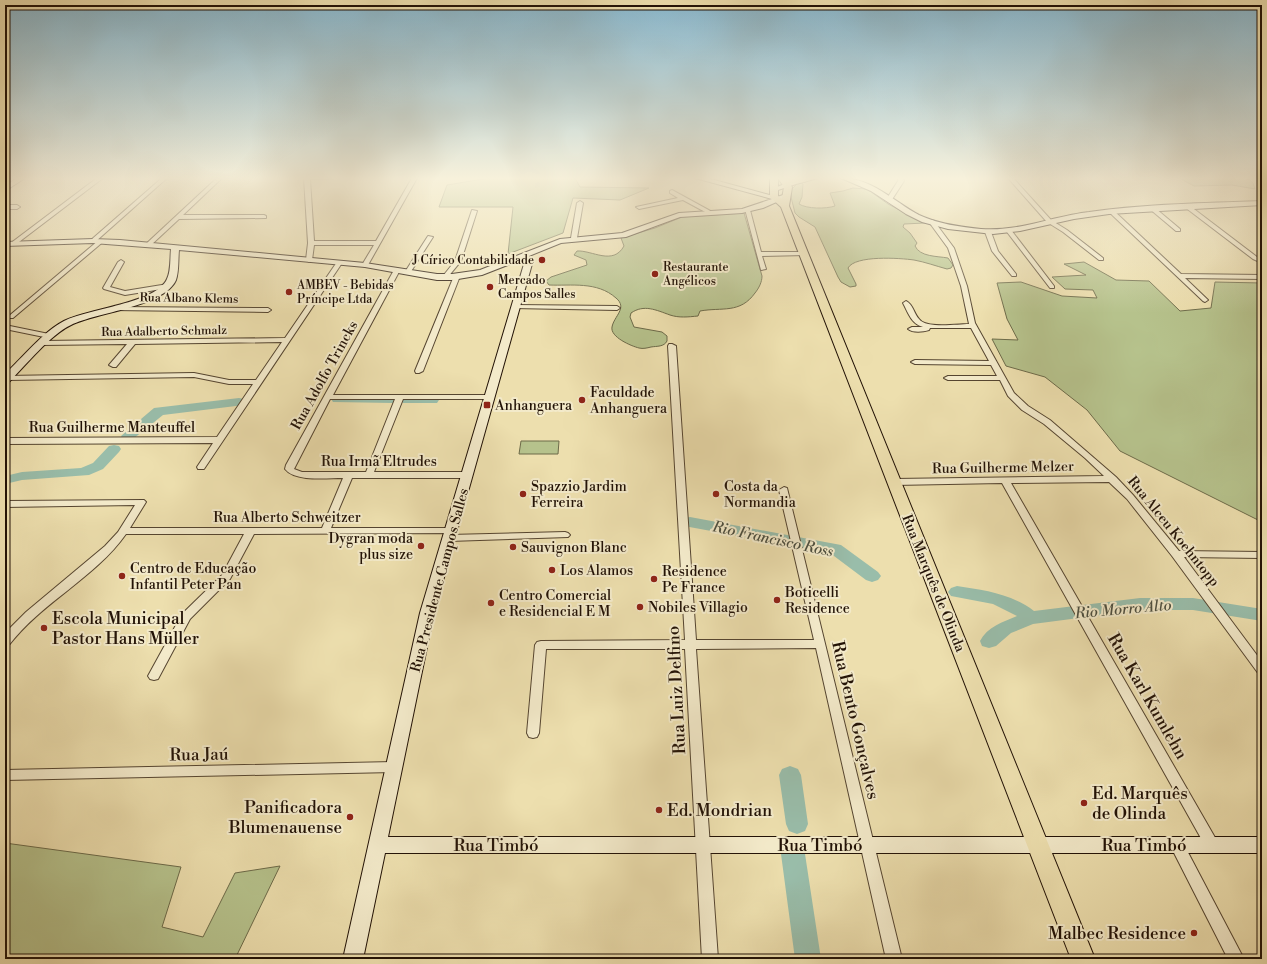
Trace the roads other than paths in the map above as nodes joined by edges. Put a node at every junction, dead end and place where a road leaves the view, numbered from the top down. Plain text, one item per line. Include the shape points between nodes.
1 (38, 223) edge
2 (116, 223) edge
3 (172, 223) edge
4 (310, 223) edge
5 (389, 223) edge
6 (470, 223) edge
7 (577, 223) edge
8 (658, 223) edge
9 (751, 223) edge
10 (792, 223) edge
11 (933, 223) edge
12 (938, 223) edge
13 (1041, 223) edge
14 (1052, 223) edge
15 (1123, 223) edge
16 (1170, 223) edge
17 (1209, 223) edge
18 (1178, 230) dead end
19 (1009, 231) junction
20 (988, 232) junction
21 (430, 237) dead end
22 (574, 238) junction
23 (97, 241) junction
24 (311, 243) junction
25 (377, 243) junction
26 (8, 244) edge
27 (149, 244) junction
28 (175, 247) junction
29 (759, 254) junction
30 (804, 254) junction
31 (523, 255) junction
32 (1101, 259) dead end
33 (309, 260) junction
34 (1262, 261) edge
35 (121, 262) dead end
36 (339, 263) junction
37 (364, 265) junction
38 (763, 269) dead end
39 (397, 270) junction
40 (408, 272) junction
41 (1014, 275) dead end
42 (457, 276) junction
43 (1179, 276) junction
44 (445, 277) junction
45 (1262, 277) edge
46 (168, 286) junction
47 (1052, 287) dead end
48 (1205, 300) dead end
49 (906, 303) dead end
50 (515, 307) junction
51 (110, 308) junction
52 (617, 308) dead end
53 (268, 310) dead end
54 (11, 318) dead end
55 (5, 327) edge
56 (974, 327) junction
57 (912, 330) dead end
58 (46, 340) junction
59 (286, 340) junction
60 (132, 342) junction
61 (672, 346) dead end
62 (915, 362) dead end
63 (993, 363) junction
64 (113, 365) dead end
65 (419, 371) dead end
66 (948, 378) dead end
67 (1002, 378) junction
68 (6, 379) edge
69 (258, 382) junction
70 (400, 397) junction
71 (489, 397) junction
72 (327, 398) junction
73 (5, 440) edge
74 (220, 440) junction
75 (201, 467) dead end
76 (292, 472) joint
77 (349, 475) junction
78 (369, 475) junction
79 (467, 475) junction
80 (1113, 479) junction
81 (1005, 481) junction
82 (894, 482) junction
83 (784, 490) dead end
84 (5, 504) edge
85 (123, 531) junction
86 (251, 531) junction
87 (325, 531) junction
88 (450, 534) junction
89 (565, 535) dead end
90 (1176, 554) junction
91 (1262, 555) edge
92 (5, 642) edge
93 (691, 644) junction
94 (820, 644) junction
95 (1262, 670) edge
96 (154, 676) dead end
97 (533, 733) dead end
98 (394, 767) junction
99 (5, 774) edge
100 (378, 845) junction
101 (703, 845) junction
102 (867, 845) junction
103 (1038, 845) junction
104 (1177, 845) junction
105 (1212, 845) junction
106 (1262, 845) edge
107 (354, 959) edge
108 (710, 959) edge
109 (894, 959) edge
110 (1083, 959) edge
111 (1236, 959) edge

1 - 26 street
2 - 23 street
3 - 27 street
4 - 24 street
5 - 25 street
6 - 44 street via 458,261
7 - 22 street
8 - 22 main road via 623,235
9 - 29 street
10 - 30 main road, Rua Marquês de Olinda
11 - 56 street, Rua Alceu Koehntopp via 952,248
12 - 20 main road
13 - 19 main road
14 - 32 street
15 - 43 street
16 - 18 street
17 - 34 street
19 - 20 main road
19 - 47 street
20 - 41 street via 995,251
21 - 40 street
22 - 31 main road via 554,242
23 - 26 main road
23 - 27 main road
23 - 54 street
24 - 25 street
24 - 33 street
25 - 37 street
27 - 28 main road
28 - 33 main road
28 - 46 main road via 173,277
29 - 30 street
29 - 38 street
30 - 82 main road, Rua Marquês de Olinda
31 - 42 main road via 482,272
31 - 50 main road, Rua Presidente Campos Salles via 528,260
33 - 36 main road
35 - 46 street via 106,288 125,293
36 - 37 main road
36 - 59 street
37 - 39 main road
39 - 40 main road
39 - 72 street, Rua Adolfo Trincks
40 - 44 main road
42 - 44 main road
42 - 65 street
43 - 45 street
43 - 48 street
46 - 51 main road via 149,298
49 - 56 street via 921,325
50 - 52 street
50 - 71 main road, Rua Presidente Campos Salles
51 - 53 street, Rua Albano Klems
51 - 58 main road via 72,320
55 - 58 street, Rua Adalberto Schmalz
56 - 57 street
56 - 63 street, Rua Alceu Koehntopp
58 - 60 street, Rua Adalberto Schmalz
58 - 68 main road
59 - 60 street, Rua Adalberto Schmalz
59 - 69 street
60 - 64 street
61 - 93 street, Rua Luiz Delfino
62 - 63 street
63 - 67 street, Rua Alceu Koehntopp
66 - 67 street
67 - 80 street, Rua Alceu Koehntopp via 1016,400 1068,439
68 - 69 street via 194,375 229,382
69 - 74 street
70 - 71 street
70 - 72 street
70 - 78 street
71 - 79 main road, Rua Presidente Campos Salles
72 - 76 street, Rua Adolfo Trincks via 290,465 289,469
73 - 74 street, Rua Guilherme Manteuffel
74 - 75 street
76 - 77 street, Rua Irmã Eltrudes via 301,475
77 - 78 street, Rua Irmã Eltrudes
77 - 87 street
78 - 79 street, Rua Irmã Eltrudes
79 - 88 main road, Rua Presidente Campos Salles
80 - 81 street, Rua Guilherme Melzer
80 - 90 street, Rua Alceu Koehntopp
81 - 82 street, Rua Guilherme Melzer
81 - 105 street, Rua Karl Kumlehn
82 - 103 main road, Rua Marquês de Olinda
83 - 94 street, Rua Bento Gonçalves
84 - 85 street via 141,502
85 - 86 street, Rua Alberto Schweitzer
85 - 92 street via 83,572 20,623
86 - 87 street, Rua Alberto Schweitzer
86 - 96 street via 226,576 186,617
87 - 88 street, Rua Alberto Schweitzer
88 - 89 street, Rua Alberto Schweitzer
88 - 98 main road, Rua Presidente Campos Salles via 423,630
90 - 91 street
90 - 95 street, Rua Alceu Koehntopp
93 - 94 street
93 - 97 street via 541,645
93 - 101 street, Rua Luiz Delfino
94 - 102 street, Rua Bento Gonçalves
98 - 99 street, Rua Jaú
98 - 100 main road, Rua Presidente Campos Salles
100 - 101 main road, Rua Timbó
100 - 107 main road, Rua Presidente Campos Salles
101 - 102 main road, Rua Timbó
101 - 108 street, Rua Luiz Delfino
102 - 103 main road, Rua Timbó
102 - 109 street, Rua Bento Gonçalves
103 - 104 main road, Rua Timbó
103 - 110 main road, Rua Marquês de Olinda
104 - 105 main road, Rua Timbó
104 - 111 street
105 - 106 main road, Rua Timbó

